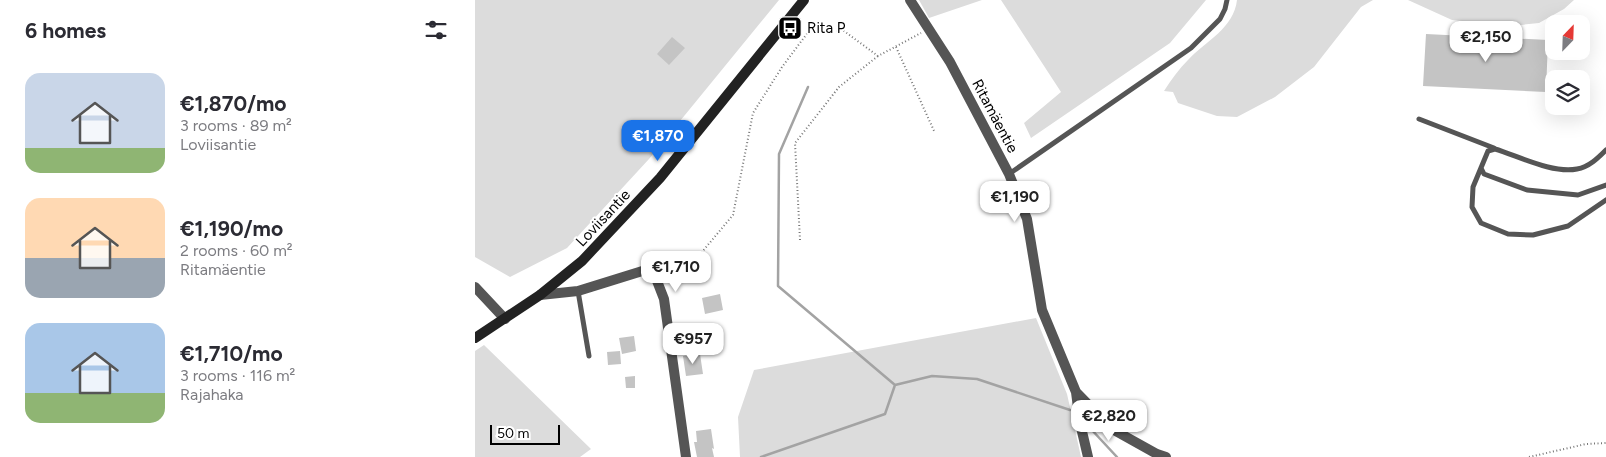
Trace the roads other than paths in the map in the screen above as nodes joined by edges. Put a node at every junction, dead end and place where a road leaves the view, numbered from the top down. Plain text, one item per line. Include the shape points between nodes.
1 (804, 0) edge
2 (910, 0) edge
3 (1227, 0) edge
4 (1419, 119) dead end
5 (1495, 149) junction
6 (1606, 150) edge
7 (1481, 168) junction
8 (1009, 174) junction
9 (1606, 185) edge
10 (1606, 200) edge
11 (475, 286) edge
12 (578, 291) junction
13 (540, 295) junction
14 (505, 319) junction
15 (475, 338) edge
16 (589, 356) dead end
17 (1076, 392) junction
18 (686, 457) edge
19 (1088, 457) edge
20 (1166, 457) edge

1 - 13 main road, Loviisantie via 661,178 582,261
2 - 8 street, Ritamäentie via 950,62
3 - 8 lane via 1220,19 1191,48
4 - 5 lane
5 - 6 lane via 1555,169 1577,169 1595,161
5 - 7 lane via 1488,151
7 - 9 lane via 1485,174 1527,190 1578,195
7 - 10 lane via 1473,187 1472,207 1481,223 1508,234 1533,235 1568,226
8 - 17 street, Ritamäentie via 1027,219 1042,310
11 - 14 street
12 - 13 street
12 - 16 lane
12 - 18 street via 652,268 664,299
13 - 14 main road, Loviisantie
14 - 15 main road, Loviisantie
17 - 19 street, Ritamäentie
17 - 20 street via 1112,429

